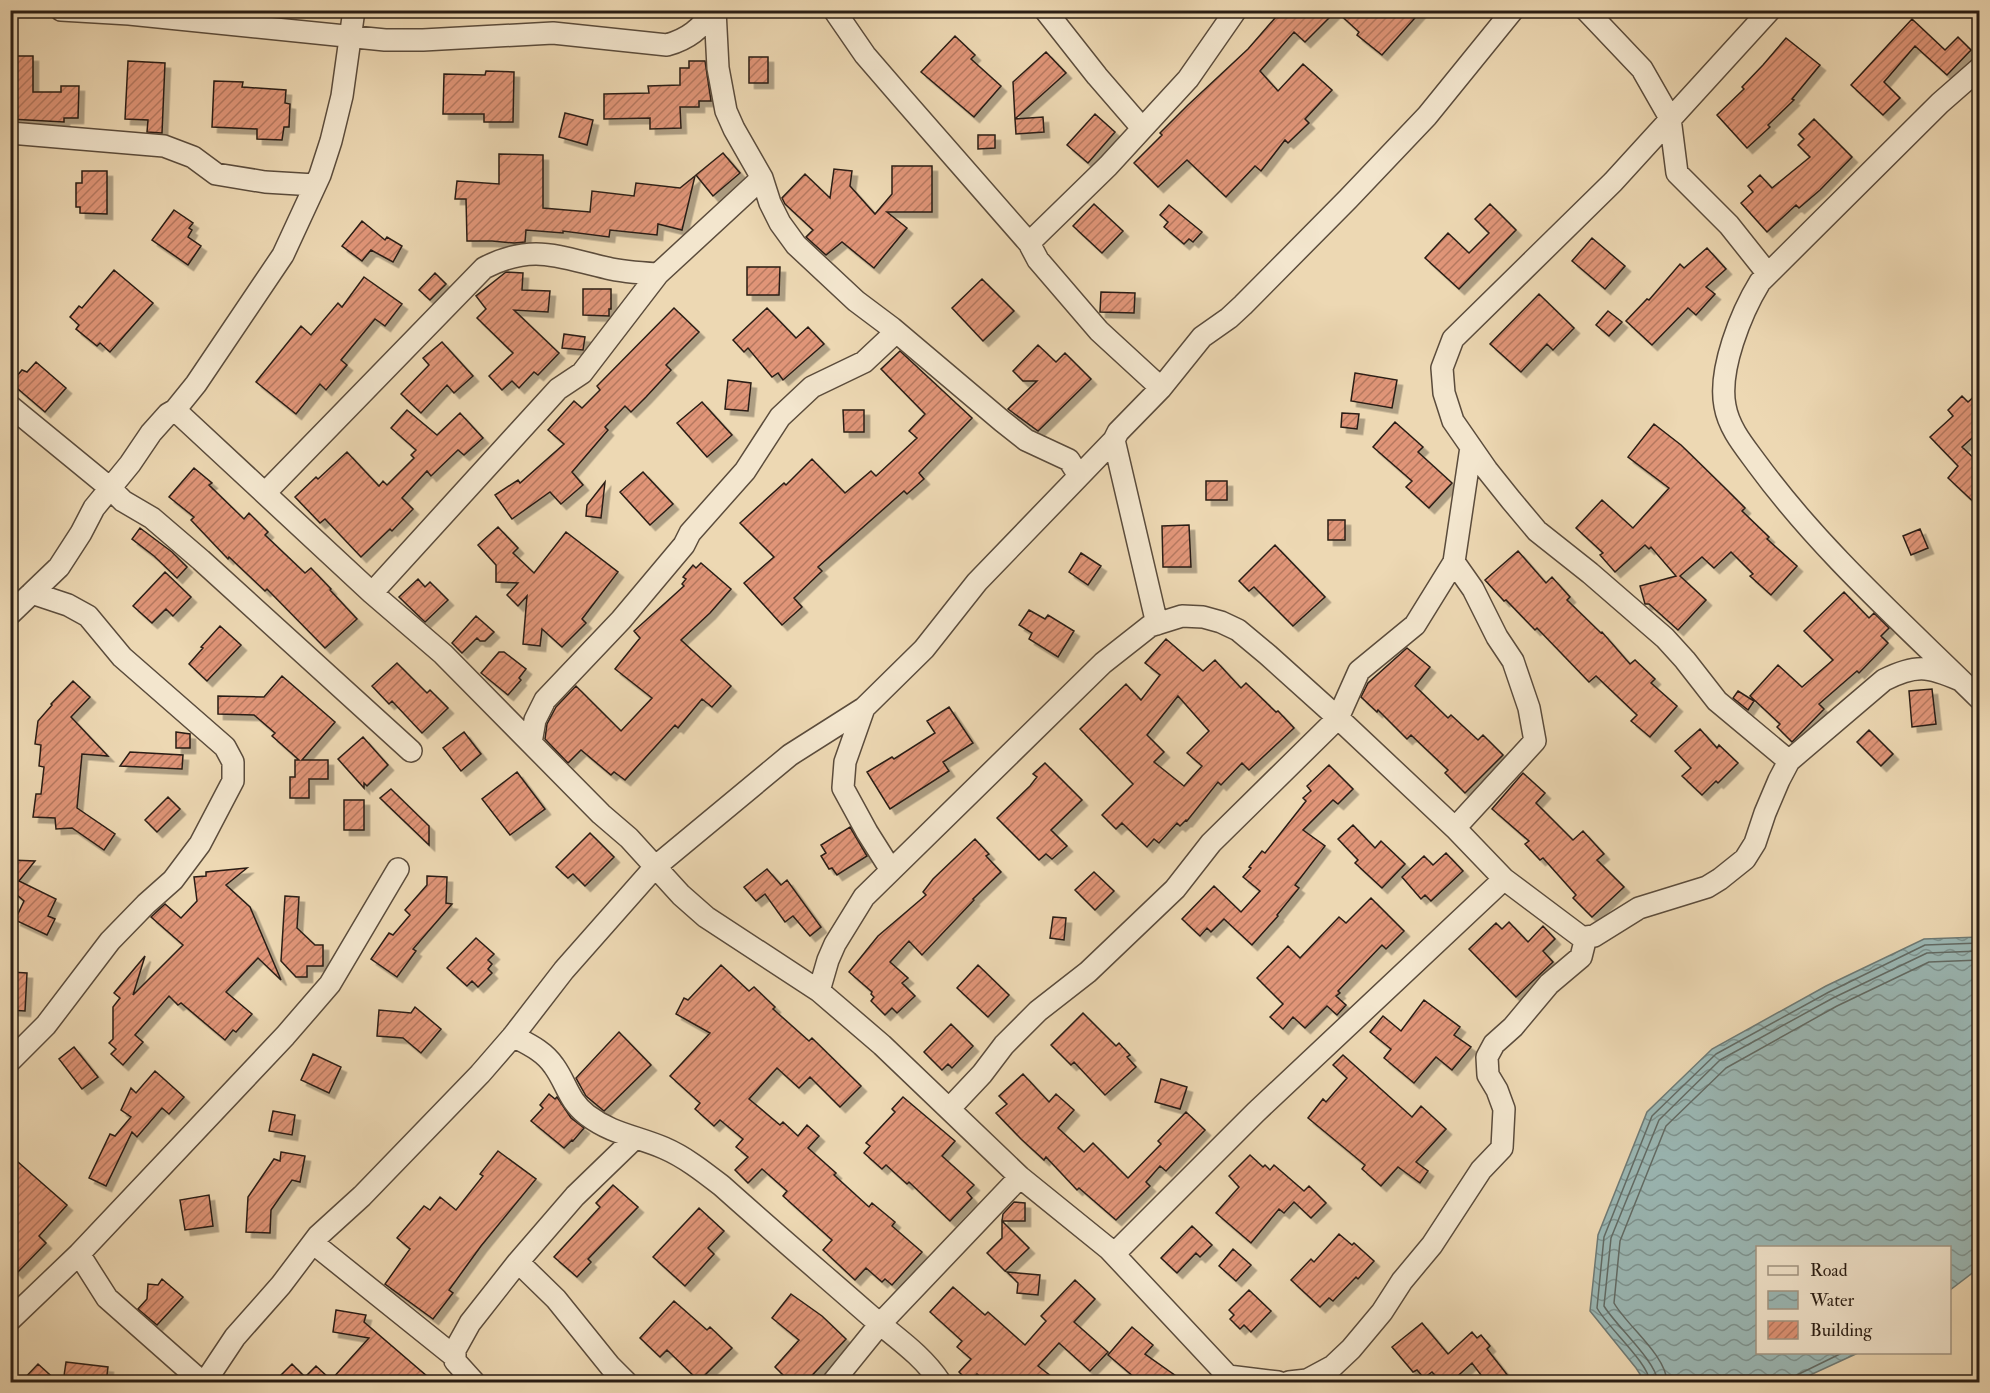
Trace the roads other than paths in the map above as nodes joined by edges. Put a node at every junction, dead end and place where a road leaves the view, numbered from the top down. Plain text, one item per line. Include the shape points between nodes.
1 (61, 10) edge
2 (354, 10) edge
3 (714, 10) edge
4 (834, 10) edge
5 (1045, 10) edge
6 (1236, 10) edge
7 (1513, 10) edge
8 (1586, 10) edge
9 (1770, 10) edge
10 (151, 13) edge
11 (350, 36) junction
12 (1980, 68) edge
13 (1670, 118) junction
14 (1143, 128) junction
15 (10, 133) edge
16 (762, 178) junction
17 (315, 185) junction
18 (1029, 243) junction
19 (658, 274) junction
20 (1768, 274) junction
21 (896, 332) junction
22 (1161, 388) junction
23 (10, 406) edge
24 (175, 410) junction
25 (1114, 440) junction
26 (1471, 447) junction
27 (1079, 476) junction
28 (110, 488) junction
29 (265, 493) junction
30 (1454, 562) junction
31 (32, 593) junction
32 (372, 593) junction
33 (10, 614) edge
34 (1157, 624) junction
35 (1960, 680) junction
36 (1980, 699) edge
37 (864, 708) junction
38 (1338, 718) junction
39 (531, 743) junction
40 (411, 751) dead end
41 (1789, 761) junction
42 (1455, 828) junction
43 (655, 867) junction
44 (398, 869) dead end
45 (891, 870) junction
46 (1504, 879) junction
47 (1586, 937) junction
48 (819, 991) junction
49 (513, 1036) junction
50 (10, 1061) edge
51 (949, 1109) junction
52 (635, 1138) junction
53 (1020, 1177) junction
54 (313, 1243) junction
55 (79, 1254) junction
56 (1114, 1254) junction
57 (518, 1262) junction
58 (10, 1320) edge
59 (880, 1324) junction
60 (455, 1357) junction
61 (1230, 1379) edge
62 (203, 1383) edge
63 (474, 1383) edge
64 (626, 1383) edge
65 (833, 1383) edge
66 (940, 1383) edge
67 (1278, 1383) edge
68 (1289, 1383) edge

1 - 10 street
2 - 11 street
3 - 11 street via 696,32 667,45 553,33 423,40
3 - 16 street via 726,111
4 - 18 street via 865,55
5 - 14 street
6 - 14 street via 1188,79
7 - 22 street via 1427,116 1243,305 1202,337
8 - 13 street via 1642,69
9 - 13 street
10 - 11 street
11 - 17 street via 342,96
12 - 20 street
13 - 20 street via 1677,173 1729,225
13 - 26 street via 1613,182 1452,339 1442,368 1444,393 1452,421
14 - 18 street
15 - 17 street via 164,146 193,157 216,174
16 - 19 street
16 - 21 street via 780,223 796,245
17 - 24 street via 283,255 201,378
18 - 22 street via 1038,260 1099,331
19 - 29 street via 609,269 548,254 503,258 484,268
19 - 32 street via 582,373 558,389
20 - 35 street via 1744,312 1727,363 1723,394 1730,422 1773,485 1844,568
21 - 27 street via 1026,440 1069,460
21 - 39 street via 864,362 812,387 780,417 745,471 690,533 684,545 621,620 545,700 535,720
22 - 25 street
23 - 28 street
24 - 28 street via 151,433
24 - 29 street
25 - 27 street
25 - 34 street
26 - 30 street
26 - 41 street via 1537,531 1665,638 1717,701
27 - 37 street via 977,582 924,649
28 - 31 street via 59,567
28 - 40 street via 201,560
29 - 32 street
30 - 38 street via 1415,625 1359,671
30 - 42 street via 1513,661 1535,741
31 - 33 street
31 - 50 street via 88,615 122,657 225,747 233,762 233,781 200,844 173,880 110,941 46,1025
32 - 39 street via 443,654
34 - 38 street via 1182,616 1203,617 1238,630
34 - 45 street via 1104,663
35 - 36 street
35 - 41 street via 1937,670 1901,671 1884,680
37 - 43 street via 790,755
37 - 45 street via 845,762 843,788
38 - 42 street
38 - 51 street via 1211,843 1167,897 1004,1046
39 - 43 street
41 - 47 street via 1745,859 1707,887 1639,908
42 - 46 street
43 - 48 street via 706,917
43 - 49 street via 564,970
44 - 55 street via 330,984
45 - 48 street via 864,897 836,944
46 - 47 street
46 - 56 street via 1256,1112
47 - 68 street via 1581,957 1549,984 1494,1044 1487,1057 1488,1075 1504,1109 1502,1149 1481,1170 1432,1245 1351,1349 1307,1380
48 - 51 street
49 - 52 street via 541,1052 554,1066 576,1106 611,1130
49 - 54 street via 436,1121
51 - 53 street
52 - 57 street via 575,1196
52 - 59 street via 665,1148 722,1186
53 - 56 street
53 - 59 street
54 - 60 street
54 - 62 street via 235,1337
55 - 58 street
55 - 62 street via 107,1298
56 - 61 street
57 - 60 street via 470,1323
57 - 64 street via 556,1299
59 - 65 street
59 - 66 street via 912,1349
60 - 63 street
61 - 67 street

